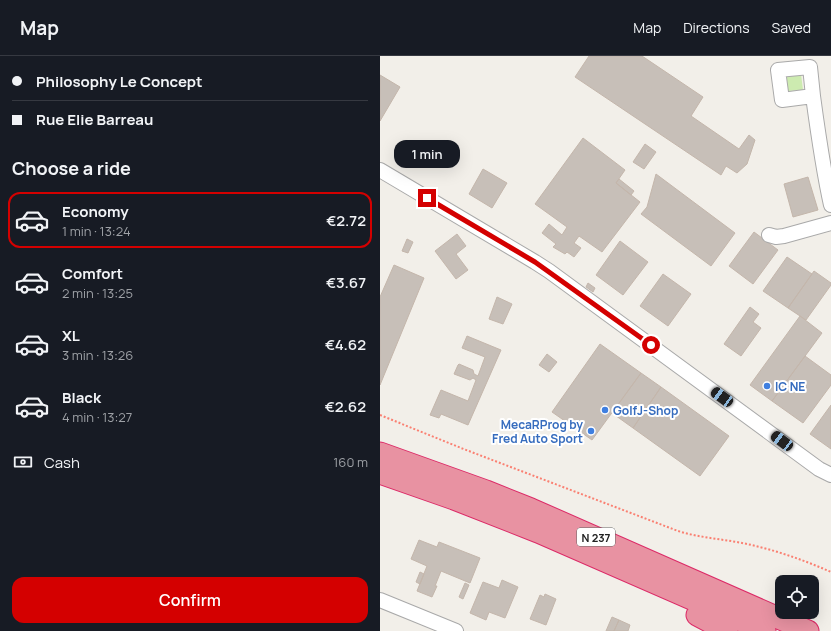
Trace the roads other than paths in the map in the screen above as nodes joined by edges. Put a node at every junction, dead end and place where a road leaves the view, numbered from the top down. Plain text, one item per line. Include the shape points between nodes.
1 (813, 96) dead end
2 (380, 170) edge
3 (831, 205) edge
4 (831, 223) edge
5 (769, 235) dead end
6 (380, 453) edge
7 (380, 472) edge
8 (831, 475) edge
9 (569, 544) junction
10 (380, 600) edge
11 (456, 631) edge
12 (727, 631) edge
13 (765, 631) edge
14 (808, 631) edge

1 - 3 street
2 - 8 street via 535,262 819,469
4 - 5 street via 784,236
6 - 14 highway, N 237 via 531,509
7 - 9 highway, N 237
9 - 12 highway
9 - 13 highway, N 237
10 - 11 street

